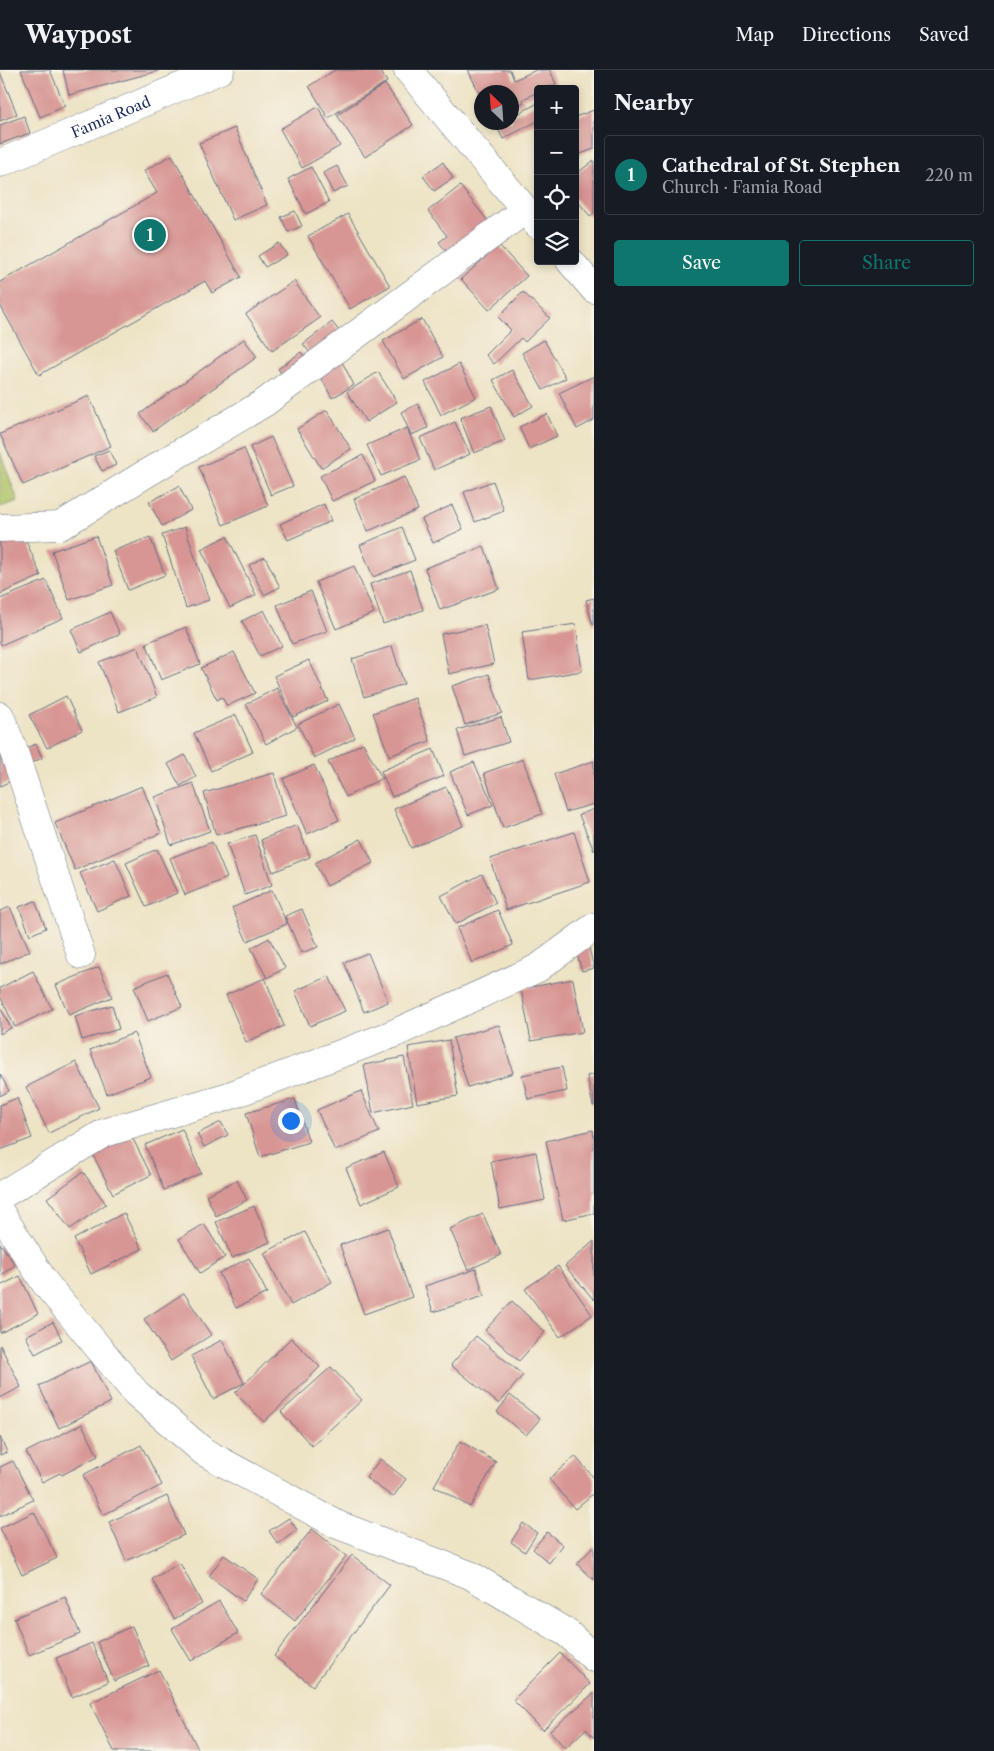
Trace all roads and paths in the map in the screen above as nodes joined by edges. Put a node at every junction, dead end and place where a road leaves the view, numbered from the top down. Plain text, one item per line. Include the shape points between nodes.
1 (220, 70) edge
2 (408, 70) edge
3 (0, 163) edge
4 (531, 217) edge
5 (573, 265) edge
6 (594, 289) edge
7 (0, 528) edge
8 (0, 716) edge
9 (594, 927) edge
10 (81, 955) dead end
11 (0, 1196) edge
12 (0, 1212) edge
13 (594, 1658) edge

1 - 3 street, Famia Road
2 - 4 street
4 - 7 street via 264,403 60,526
5 - 6 street
8 - 10 street
9 - 11 street via 538,968 393,1034 226,1097 104,1134
12 - 13 street via 46,1283 136,1393 204,1452 338,1526 470,1575 567,1633

